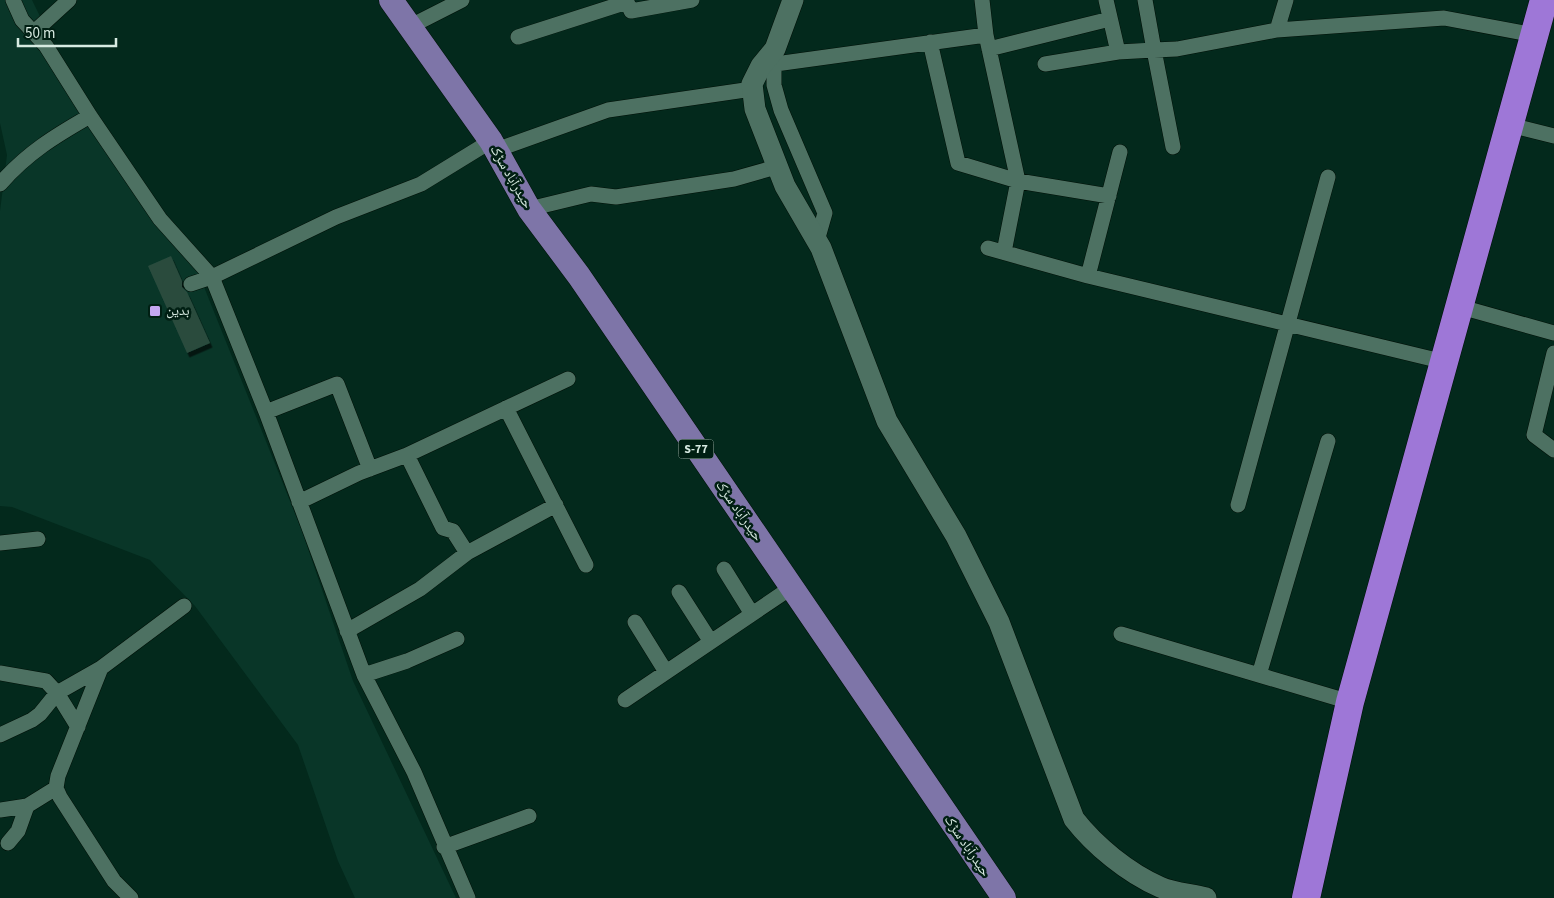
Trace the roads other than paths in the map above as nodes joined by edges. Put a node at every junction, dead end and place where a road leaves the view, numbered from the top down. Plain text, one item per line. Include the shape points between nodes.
1 (13, 0) edge
2 (69, 0) edge
3 (391, 0) edge
4 (462, 0) edge
5 (692, 0) edge
6 (793, 0) edge
7 (982, 0) edge
8 (1106, 0) edge
9 (1145, 0) edge
10 (1286, 0) edge
11 (1544, 0) edge
12 (627, 1) edge
13 (1110, 19) junction
14 (409, 26) junction
15 (1277, 30) junction
16 (34, 32) junction
17 (1534, 35) junction
18 (518, 37) dead end
19 (930, 42) junction
20 (988, 42) junction
21 (1154, 50) junction
22 (1118, 52) junction
23 (770, 60) junction
24 (1045, 64) dead end
25 (752, 89) junction
26 (90, 116) junction
27 (1510, 125) junction
28 (1554, 136) edge
29 (493, 146) junction
30 (1173, 146) dead end
31 (1120, 152) dead end
32 (776, 167) junction
33 (1328, 177) dead end
34 (1018, 181) junction
35 (0, 184) edge
36 (1109, 196) junction
37 (530, 209) junction
38 (817, 241) junction
39 (988, 248) dead end
40 (1004, 252) junction
41 (1088, 276) junction
42 (212, 277) junction
43 (190, 284) dead end
44 (1461, 306) junction
45 (1286, 324) junction
46 (1554, 333) edge
47 (1554, 353) edge
48 (1446, 362) junction
49 (568, 379) dead end
50 (506, 408) junction
51 (266, 412) junction
52 (1328, 441) dead end
53 (1554, 450) edge
54 (407, 455) junction
55 (370, 469) junction
56 (299, 502) junction
57 (556, 505) junction
58 (1238, 505) dead end
59 (38, 539) dead end
60 (0, 542) edge
61 (467, 553) junction
62 (586, 565) dead end
63 (724, 569) dead end
64 (792, 587) junction
65 (679, 592) dead end
66 (184, 606) dead end
67 (752, 614) junction
68 (635, 622) dead end
69 (347, 631) junction
70 (1121, 634) dead end
71 (457, 639) dead end
72 (711, 642) junction
73 (101, 668) junction
74 (666, 672) junction
75 (0, 673) edge
76 (364, 675) junction
77 (1259, 675) junction
78 (57, 693) junction
79 (625, 700) dead end
80 (1350, 702) junction
81 (78, 727) junction
82 (0, 735) edge
83 (56, 788) junction
84 (27, 806) junction
85 (0, 810) edge
86 (529, 816) dead end
87 (8, 843) dead end
88 (444, 847) junction
89 (131, 898) edge
90 (468, 898) edge
91 (1004, 898) edge
92 (1206, 898) edge
93 (1306, 898) edge

1 - 16 street via 22,20
2 - 16 street
3 - 14 main road, حیدرآباد سڑک / S-77
4 - 14 street
5 - 12 street via 631,11
6 - 23 street
7 - 20 street
8 - 13 street
9 - 21 street
10 - 15 street
11 - 17 highway
12 - 18 street
13 - 20 street
13 - 22 street
14 - 29 main road, حیدرآباد سڑک / S-77
15 - 17 street via 1444,18
15 - 21 street via 1177,49
16 - 26 street
17 - 27 highway
19 - 20 street
19 - 23 street
19 - 34 street via 958,164
20 - 34 street
21 - 22 street
21 - 30 street
22 - 24 street
23 - 25 street via 752,84
23 - 38 street via 781,110 824,213
25 - 29 street via 608,110
25 - 32 street via 755,109
26 - 35 street via 20,161
26 - 42 street via 160,219
27 - 28 street
27 - 44 highway
29 - 37 main road, حیدرآباد سڑک / S-77
29 - 42 street via 421,184 336,218
31 - 36 street
32 - 37 street via 734,179 616,197 591,194
32 - 38 street
33 - 45 street
34 - 36 street
34 - 40 street
36 - 41 street
37 - 64 main road, حیدرآباد سڑک / S-77
38 - 92 street via 887,421 956,536 999,622 1074,819 1088,838 1160,887
39 - 40 street
40 - 41 street
41 - 45 street
42 - 43 street
42 - 51 street
44 - 46 street
44 - 48 highway
45 - 48 street
45 - 58 street
47 - 53 street via 1534,435
48 - 80 highway
49 - 50 street
50 - 54 street
50 - 57 street
51 - 55 street via 337,384
51 - 56 street
52 - 77 street
54 - 55 street
54 - 61 street via 442,528 453,532
55 - 56 street
56 - 69 street
57 - 61 street
57 - 62 street
59 - 60 street
61 - 69 street via 420,588
63 - 67 street
64 - 67 street
64 - 91 main road, حیدرآباد سڑک / S-77
65 - 72 street
66 - 73 street
67 - 72 street
68 - 74 street
69 - 76 street
70 - 77 street
71 - 76 street
72 - 74 street
73 - 78 street
73 - 81 street
74 - 79 street
75 - 78 street via 46,680
76 - 88 street via 414,772
77 - 80 street
78 - 81 street
78 - 82 street via 40,714
80 - 93 highway
81 - 83 street
83 - 84 street
83 - 89 street via 114,881
84 - 85 street
84 - 87 street via 18,831
86 - 88 street
88 - 90 street

